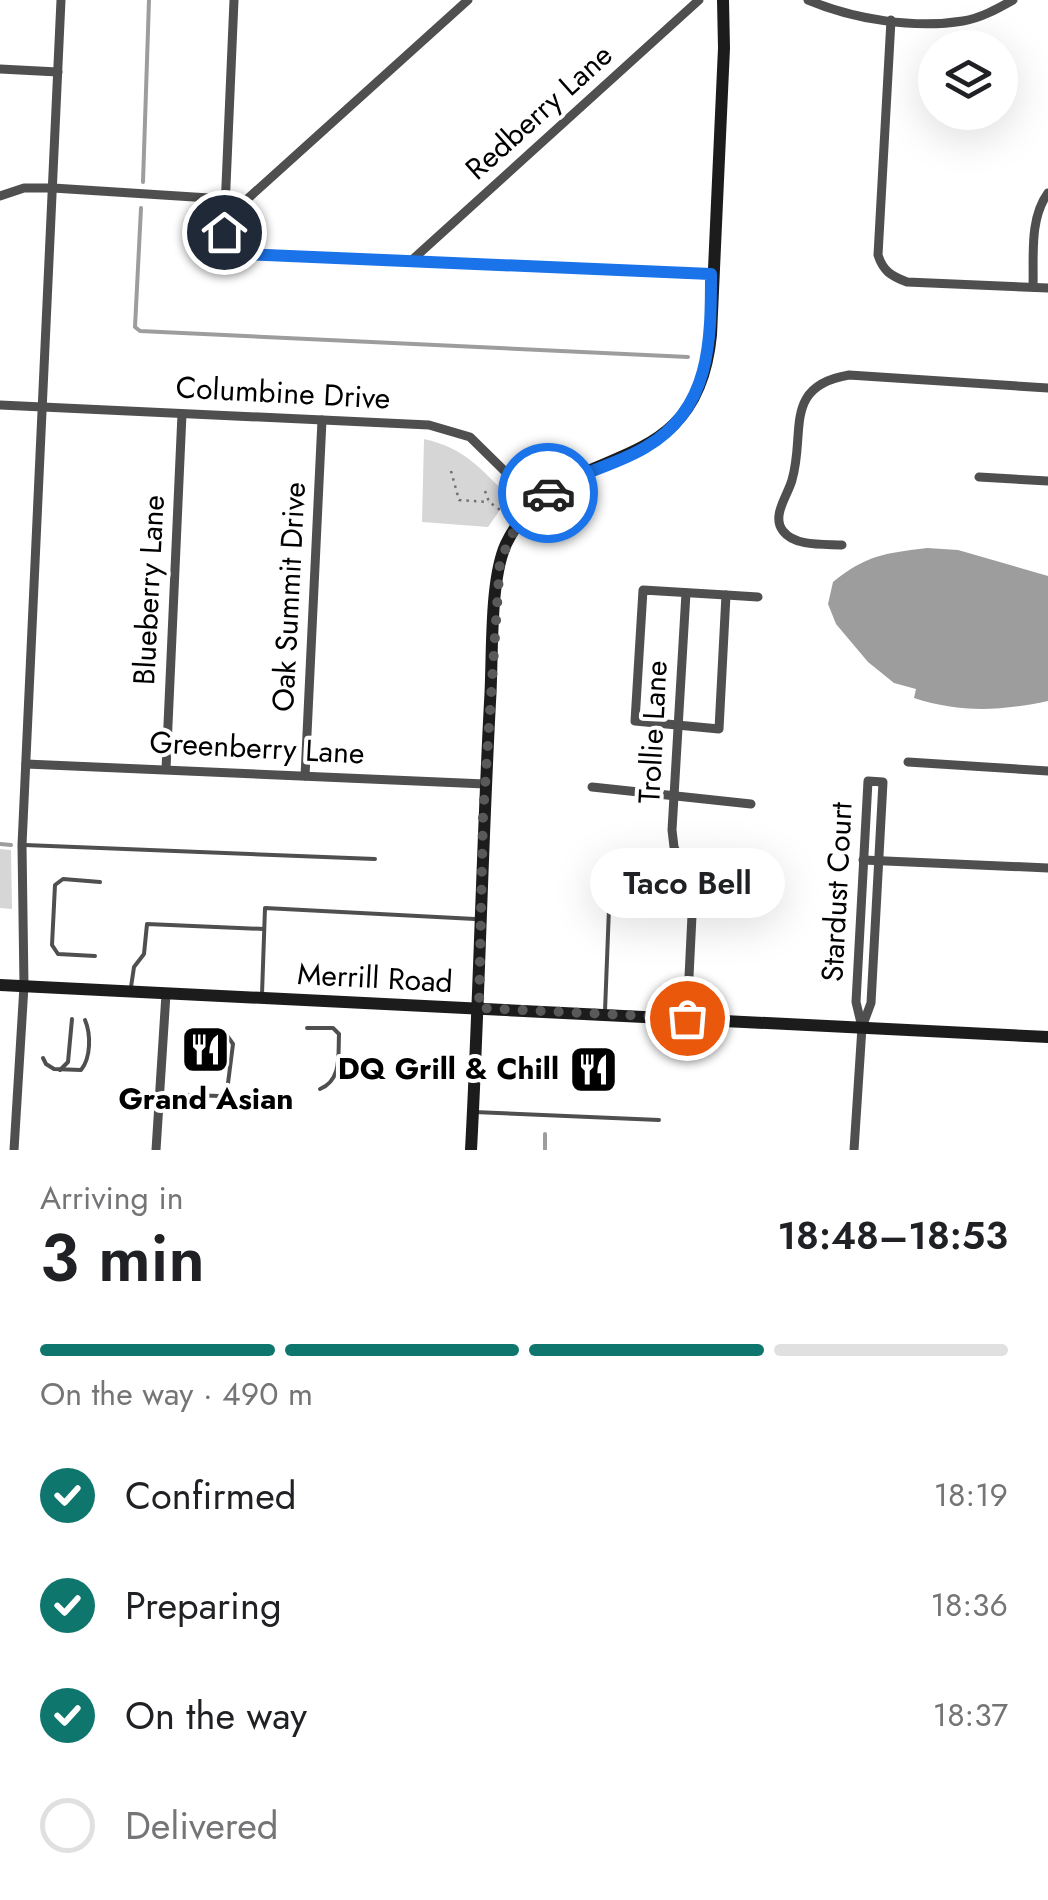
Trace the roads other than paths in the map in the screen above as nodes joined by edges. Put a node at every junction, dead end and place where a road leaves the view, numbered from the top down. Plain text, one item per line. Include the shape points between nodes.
1 (61, 0) edge
2 (234, 0) edge
3 (699, 0) edge
4 (723, 0) edge
5 (808, 0) edge
6 (1013, 0) edge
7 (465, 1) edge
8 (891, 20) junction
9 (0, 69) edge
10 (58, 72) junction
11 (52, 188) junction
12 (1048, 194) edge
13 (0, 196) edge
14 (225, 198) junction
15 (224, 220) junction
16 (412, 260) junction
17 (711, 274) junction
18 (1033, 287) junction
19 (1048, 288) edge
20 (1048, 388) edge
21 (0, 405) edge
22 (42, 407) junction
23 (182, 414) junction
24 (322, 420) junction
25 (978, 477) dead end
26 (1048, 481) edge
27 (536, 502) junction
28 (842, 545) dead end
29 (686, 593) junction
30 (726, 595) junction
31 (758, 597) dead end
32 (679, 726) junction
33 (908, 762) dead end
34 (26, 764) junction
35 (166, 769) junction
36 (1048, 771) edge
37 (305, 776) junction
38 (485, 784) junction
39 (592, 787) dead end
40 (674, 796) junction
41 (751, 804) dead end
42 (22, 845) junction
43 (375, 859) dead end
44 (863, 860) junction
45 (880, 860) junction
46 (1048, 868) edge
47 (100, 882) dead end
48 (660, 907) dead end
49 (480, 919) junction
50 (264, 930) junction
51 (95, 956) dead end
52 (0, 985) edge
53 (24, 986) junction
54 (130, 992) junction
55 (166, 994) junction
56 (262, 998) junction
57 (479, 1008) junction
58 (604, 1014) junction
59 (687, 1018) junction
60 (72, 1019) dead end
61 (86, 1020) dead end
62 (862, 1027) junction
63 (307, 1028) dead end
64 (223, 1030) dead end
65 (1048, 1037) edge
66 (44, 1058) dead end
67 (60, 1070) junction
68 (320, 1090) dead end
69 (186, 1095) dead end
70 (473, 1112) junction
71 (659, 1120) dead end
72 (0, 1147) edge
73 (14, 1149) edge
74 (156, 1150) edge
75 (471, 1150) edge
76 (854, 1150) edge

1 - 10 street
2 - 14 street
3 - 16 street, Redberry Lane
4 - 17 main road
5 - 8 street
6 - 8 street via 962,21
7 - 15 street
8 - 18 street via 882,267 907,282
9 - 10 street
10 - 11 street
11 - 13 street
11 - 14 street
11 - 22 street
12 - 18 street via 1036,220
14 - 15 street
15 - 16 street via 226,240 244,254
16 - 17 street
17 - 27 main road via 709,358 679,420 646,448 568,480
18 - 19 street
20 - 28 street via 849,375 815,387 797,418 793,477 780,528 804,543
21 - 22 street, Columbine Drive
22 - 23 street, Columbine Drive
22 - 34 street
23 - 24 street, Columbine Drive
23 - 35 street, Blueberry Lane
24 - 27 street, Columbine Drive via 451,429 489,452
24 - 37 street, Oak Summit Drive
25 - 26 street
27 - 38 main road via 500,561
29 - 30 street
29 - 32 street, Trollie Lane
29 - 32 street via 643,590 635,722
30 - 31 street
30 - 32 street via 719,730
32 - 40 street, Trollie Lane
33 - 36 street
34 - 35 street, Greenberry Lane
34 - 42 street
35 - 37 street, Greenberry Lane
37 - 38 street, Greenberry Lane
38 - 49 main road
39 - 40 street
40 - 41 street
40 - 59 street, Trollie Lane via 674,847 694,894
42 - 43 lane
42 - 53 street
44 - 45 street
44 - 45 street, Stardust Court via 868,781 883,782
44 - 62 street, Stardust Court via 856,1002
45 - 46 street
45 - 62 street, Stardust Court via 872,1003
47 - 51 lane via 62,879 54,885 52,945 58,954
48 - 58 lane via 609,908
49 - 50 lane via 265,908
49 - 57 main road
50 - 54 lane via 146,924
50 - 56 lane
52 - 53 main road, Merrill Road
53 - 54 main road, Merrill Road
53 - 73 street
54 - 55 main road, Merrill Road
55 - 56 main road, Merrill Road
55 - 74 street
56 - 57 main road, Merrill Road
57 - 58 main road, Merrill Road
57 - 70 main road
58 - 59 main road, Merrill Road
59 - 62 main road, Merrill Road
60 - 67 lane via 68,1062
61 - 67 lane via 86,1064 74,1072
62 - 65 main road, Merrill Road
62 - 76 street
63 - 68 lane via 339,1034 336,1075
64 - 69 lane via 232,1044 227,1092
66 - 67 lane
70 - 71 lane
70 - 75 main road
72 - 73 street

